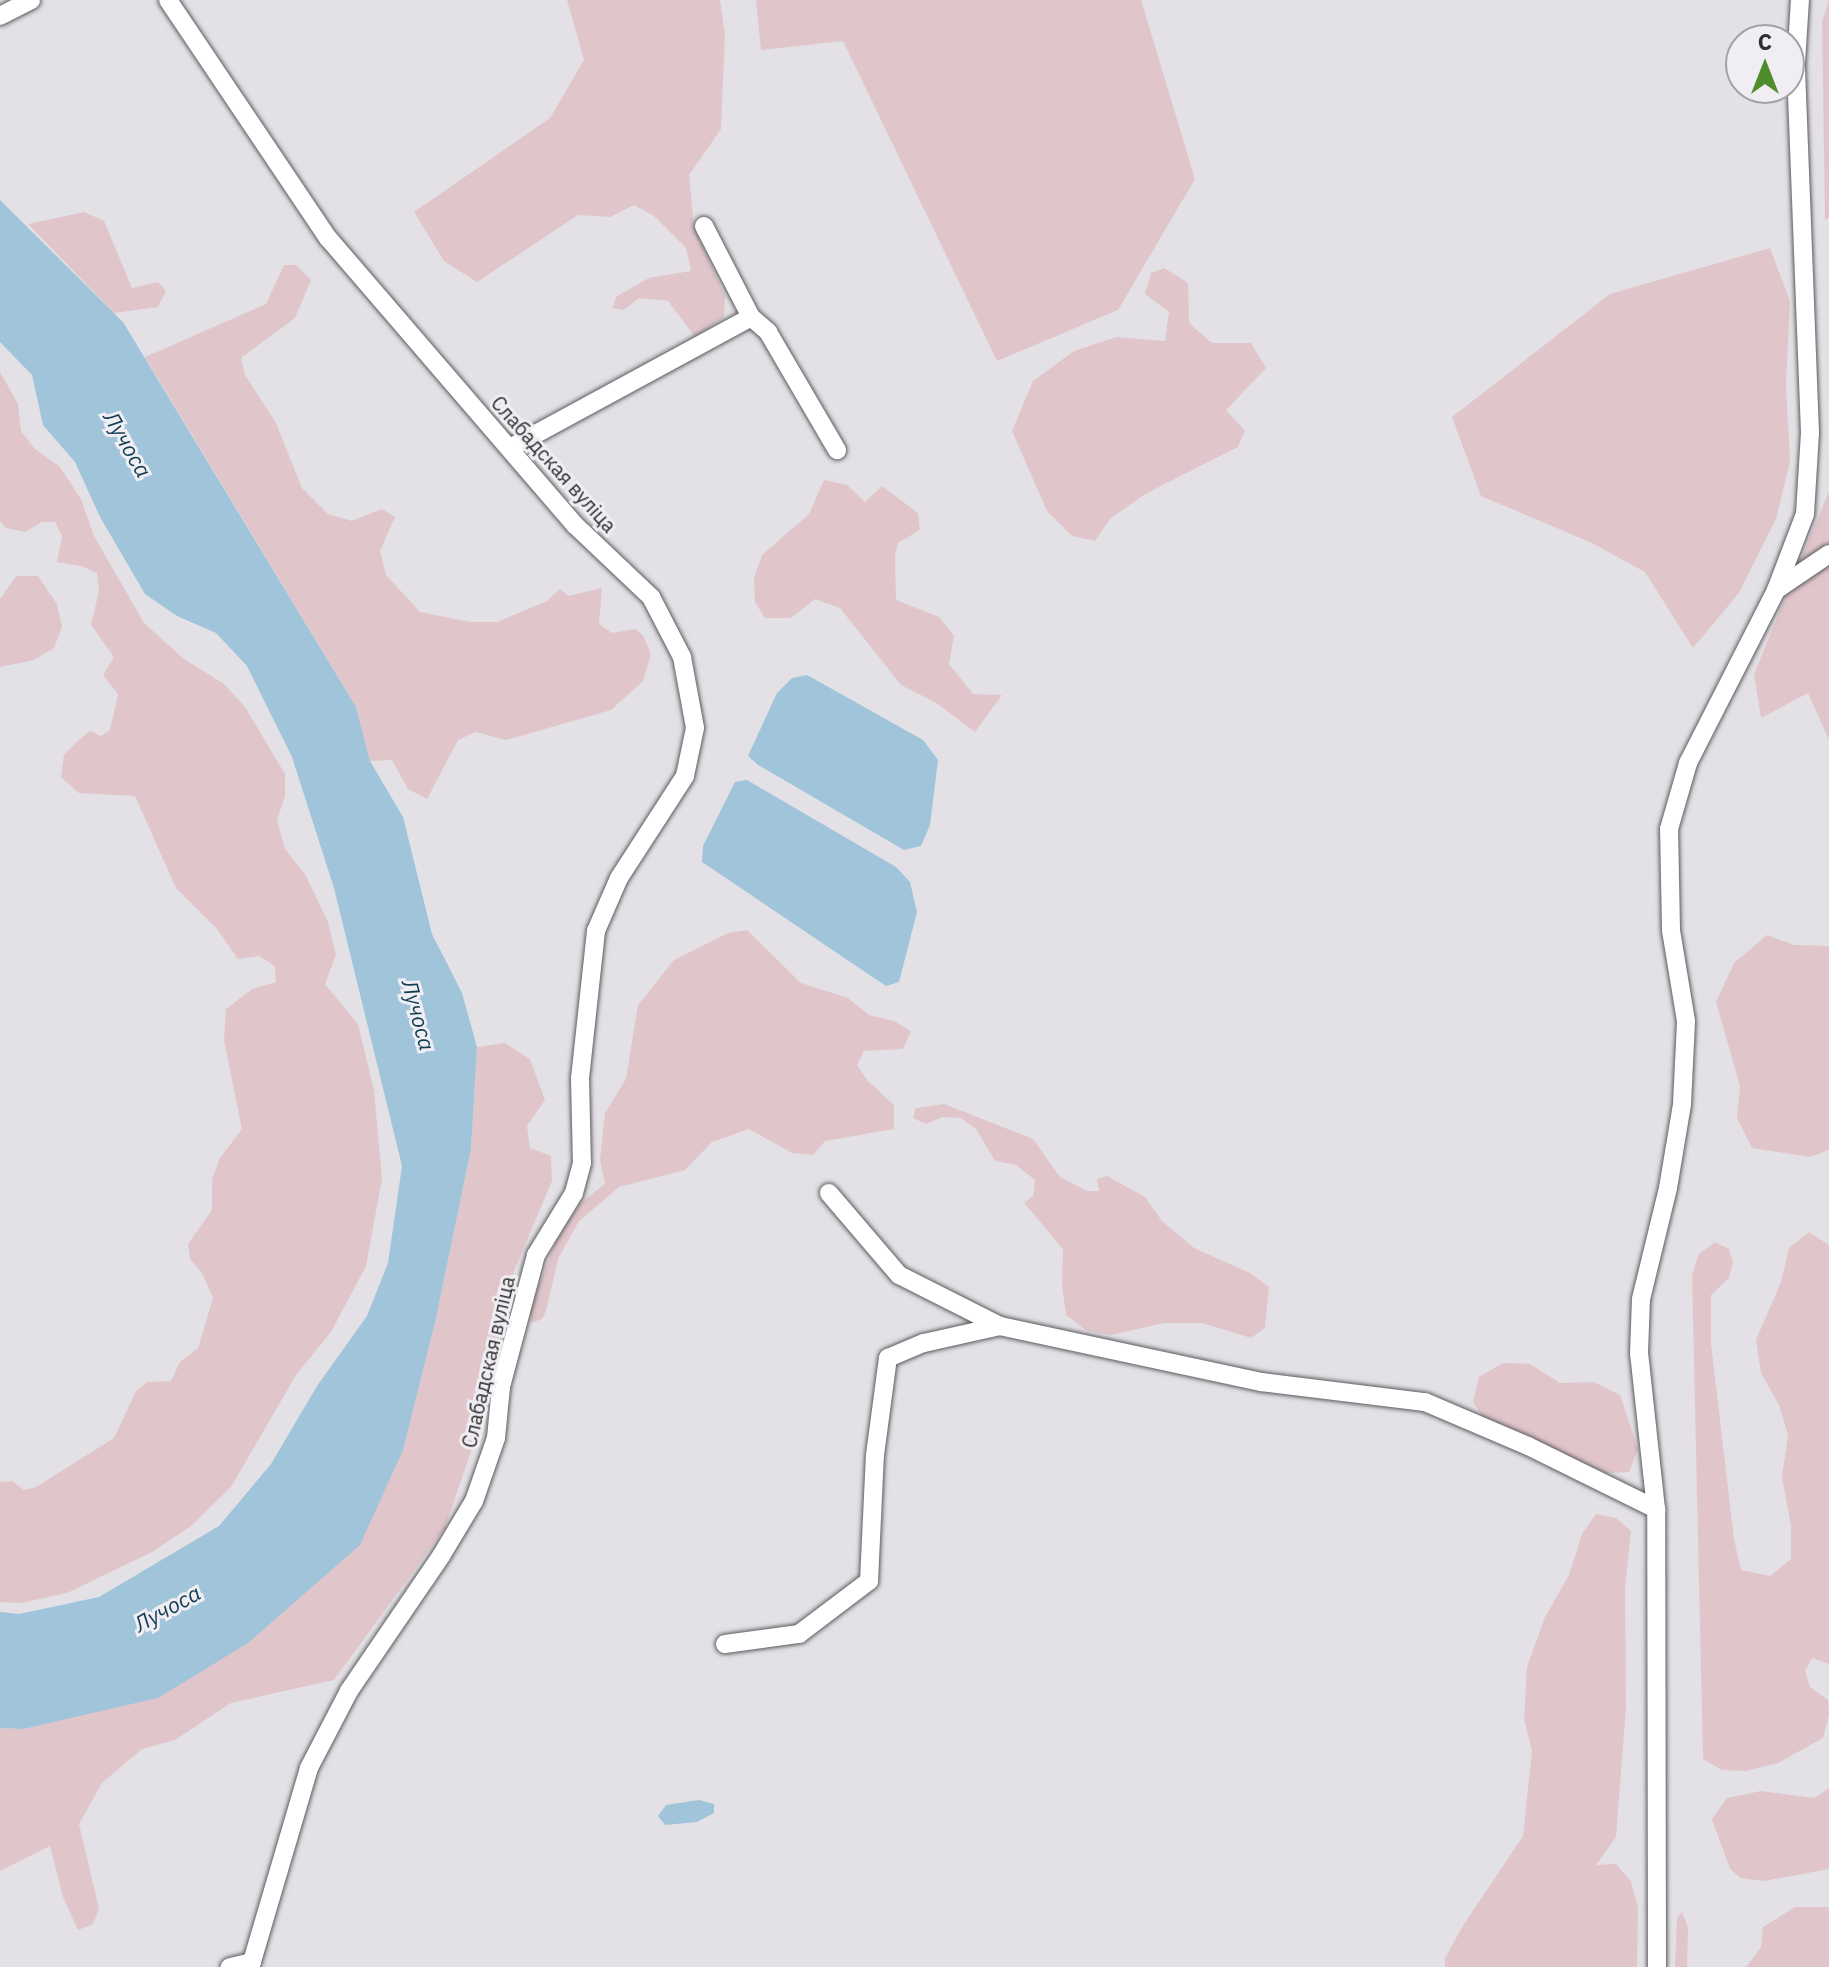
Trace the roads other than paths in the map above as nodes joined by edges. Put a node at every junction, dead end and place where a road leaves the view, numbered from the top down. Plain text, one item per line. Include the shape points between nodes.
1 (31, 0) edge
2 (168, 0) edge
3 (1800, 0) edge
4 (0, 16) edge
5 (704, 226) dead end
6 (751, 317) junction
7 (510, 448) junction
8 (837, 450) dead end
9 (1829, 554) edge
10 (1776, 590) junction
11 (829, 1193) dead end
12 (1000, 1326) junction
13 (1656, 1509) junction
14 (725, 1644) dead end
15 (252, 1964) edge
16 (230, 1967) edge
17 (1657, 1967) edge

1 - 4 street
2 - 7 street, Слабадская вуліца via 328,238
3 - 10 street via 1796,63 1810,433 1805,514
5 - 6 street
6 - 7 street
6 - 8 street via 768,332
7 - 15 street, Слабадская вуліца via 575,525 651,597 682,657 695,728 685,776 619,878 596,931 580,1078 582,1163 574,1193 536,1255 501,1387 496,1438 474,1501 349,1691 309,1768
9 - 10 street
10 - 13 street via 1688,763 1669,829 1671,930 1686,1021 1682,1104 1641,1299 1639,1353
11 - 12 street via 899,1275
12 - 13 street via 1261,1382 1425,1402
12 - 14 street via 924,1343 888,1358 875,1455 869,1581 799,1634
13 - 17 street
15 - 16 street, Слабадская вуліца

